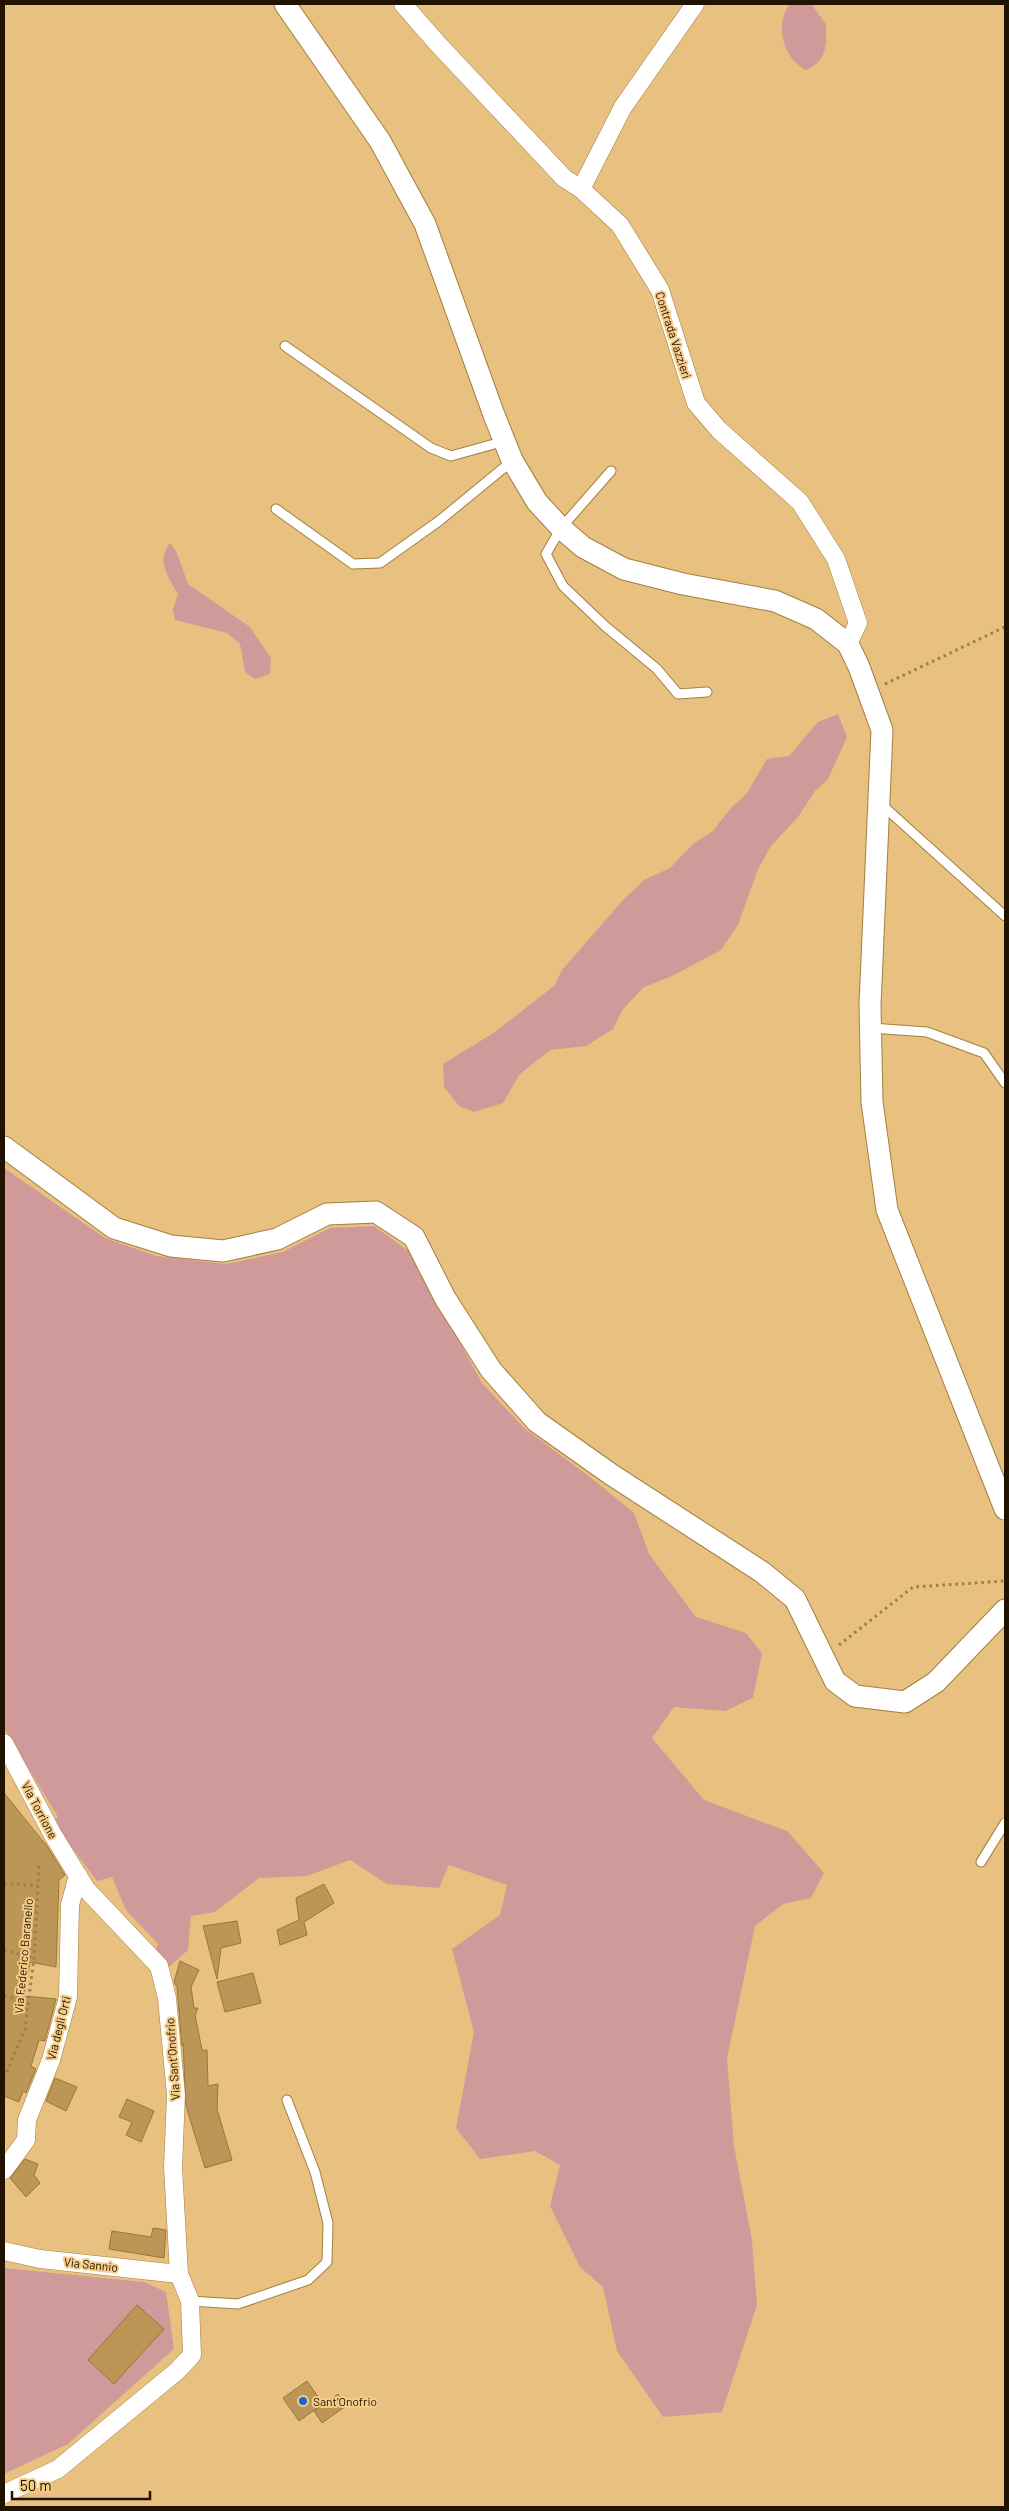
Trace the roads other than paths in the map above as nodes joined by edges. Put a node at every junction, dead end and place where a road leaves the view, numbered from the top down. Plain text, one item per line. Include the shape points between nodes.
1 (285, 4) edge
2 (403, 4) edge
3 (695, 4) edge
4 (582, 189) junction
5 (285, 346) dead end
6 (509, 451) junction
7 (611, 472) dead end
8 (276, 509) dead end
9 (561, 528) junction
10 (848, 644) junction
11 (707, 692) dead end
12 (879, 802) junction
13 (1005, 916) edge
14 (871, 1028) junction
15 (1005, 1083) edge
16 (4, 1147) edge
17 (1005, 1509) edge
18 (1005, 1610) edge
19 (4, 1742) edge
20 (1005, 1822) edge
21 (981, 1862) dead end
22 (78, 1876) junction
23 (287, 2100) dead end
24 (4, 2170) edge
25 (4, 2251) edge
26 (179, 2274) junction
27 (190, 2301) junction
28 (4, 2494) edge

1 - 6 street via 380,141 425,224
2 - 4 street, Contrada Vazzieri via 564,178
3 - 4 street via 623,108
4 - 10 street, Contrada Vazzieri via 620,225 660,290 696,403 719,430 800,502 836,559 858,623
5 - 6 lane via 431,448 451,456
6 - 8 lane via 439,521 380,563 353,564
6 - 9 street via 537,502
7 - 9 lane
9 - 10 street via 583,547 624,569 775,601 816,619
9 - 11 lane via 546,554 563,586 657,669 678,694
10 - 12 street via 882,730
12 - 13 lane
12 - 14 street
14 - 15 lane via 927,1032 984,1053
14 - 17 street via 872,1102 887,1210
16 - 18 street via 114,1228 171,1246 223,1251 277,1239 327,1214 376,1212 414,1236 445,1298 491,1370 537,1422 762,1572 795,1599 835,1681 855,1696 905,1702 936,1682
19 - 22 street, Via Torrione
20 - 21 lane
22 - 24 street, Via degli Orti via 70,1905 68,1997 51,2060 27,2120 26,2140
22 - 26 street, Via Sant'Onofrio via 86,1889 159,1966 167,1998 176,2095 173,2167
23 - 27 lane via 315,2172 328,2222 327,2262 308,2280 238,2304
25 - 26 street, Via Sannio via 40,2259
26 - 27 street, Via Sant'Onofrio
27 - 28 street via 192,2355 58,2469

